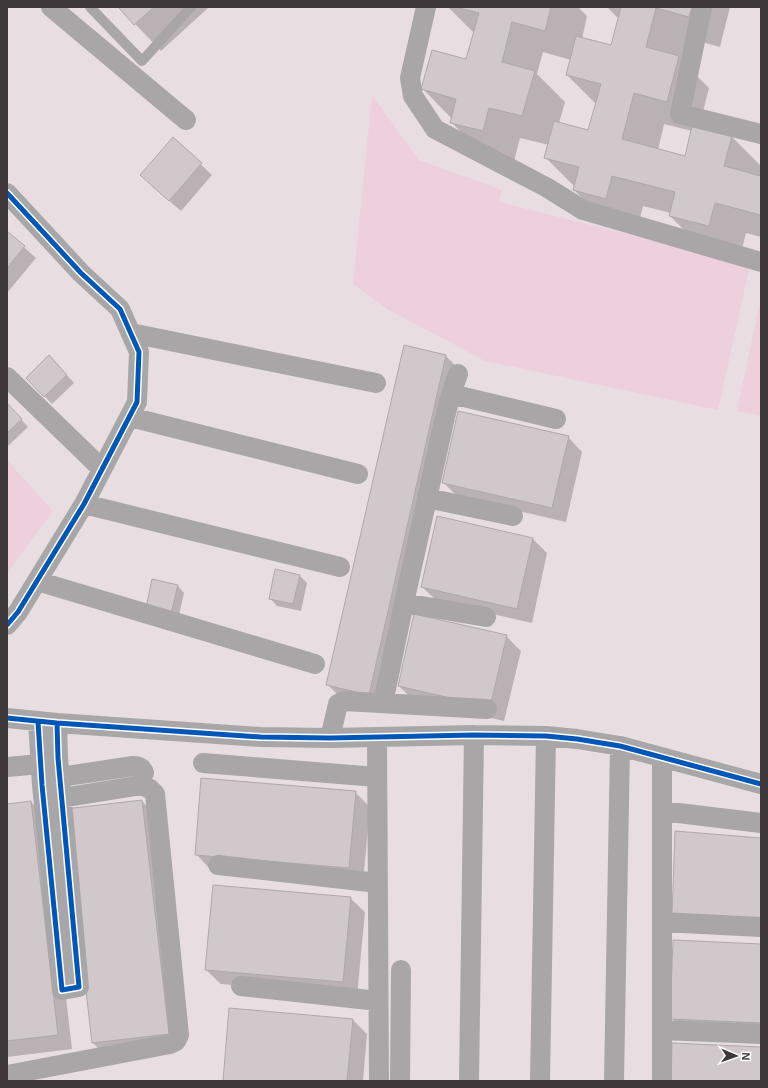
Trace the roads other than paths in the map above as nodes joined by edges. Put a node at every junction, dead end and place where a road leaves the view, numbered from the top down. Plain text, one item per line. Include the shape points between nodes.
1 (51, 7) edge
2 (90, 7) edge
3 (191, 7) edge
4 (426, 7) edge
5 (702, 7) edge
6 (186, 120) dead end
7 (761, 134) edge
8 (7, 193) edge
9 (761, 262) edge
10 (131, 333) junction
11 (458, 374) dead end
12 (7, 377) edge
13 (376, 383) dead end
14 (451, 394) junction
15 (130, 417) junction
16 (556, 419) dead end
17 (102, 469) junction
18 (358, 474) dead end
19 (427, 498) junction
20 (84, 504) junction
21 (513, 516) dead end
22 (340, 568) dead end
23 (37, 581) junction
24 (404, 603) junction
25 (486, 616) dead end
26 (7, 625) edge
27 (315, 664) dead end
28 (383, 703) junction
29 (487, 709) dead end
30 (7, 718) edge
31 (47, 722) junction
32 (474, 735) junction
33 (546, 736) junction
34 (377, 737) junction
35 (330, 738) junction
36 (620, 746) junction
37 (662, 758) junction
38 (203, 763) dead end
39 (41, 764) junction
40 (7, 767) edge
41 (144, 773) dead end
42 (60, 777) junction
43 (377, 777) junction
44 (761, 784) edge
45 (53, 799) junction
46 (662, 811) junction
47 (761, 823) edge
48 (218, 865) dead end
49 (378, 883) junction
50 (662, 922) junction
51 (761, 927) edge
52 (401, 970) dead end
53 (240, 986) dead end
54 (378, 1001) junction
55 (662, 1030) junction
56 (761, 1034) edge
57 (7, 1075) edge
58 (379, 1081) edge
59 (400, 1081) edge
60 (469, 1081) edge
61 (540, 1081) edge
62 (614, 1081) edge
63 (662, 1081) edge

1 - 6 street
2 - 3 lane via 142,61
4 - 9 street via 410,78 413,96 435,129 546,187 583,210
5 - 7 street via 680,114
8 - 10 street via 81,273 120,309
10 - 13 street
10 - 15 street via 139,352 137,402
11 - 14 street
12 - 17 street
14 - 16 street
14 - 19 street
15 - 17 street
15 - 18 street
17 - 20 street
19 - 21 street
19 - 24 street
20 - 22 street
20 - 23 street
23 - 26 street
23 - 27 street
24 - 25 street
24 - 28 street
28 - 29 street
28 - 35 street via 341,702 338,704
30 - 31 street
31 - 35 street via 261,737
31 - 39 street
31 - 42 street
32 - 33 street
32 - 34 street
32 - 60 street
33 - 36 street
33 - 61 street
34 - 35 street
34 - 43 street
36 - 37 street
36 - 62 street
37 - 44 street
37 - 46 street
38 - 43 street
39 - 40 street
39 - 45 street
41 - 42 street via 139,766 133,766
42 - 45 street
43 - 49 street
45 - 45 street via 79,987 62,990
45 - 57 street via 142,785 155,794 179,1035 176,1041 170,1044
46 - 47 street
46 - 50 street
48 - 49 street
49 - 54 street
50 - 51 street
50 - 55 street
52 - 59 street
53 - 54 street
54 - 58 street
55 - 56 street
55 - 63 street

